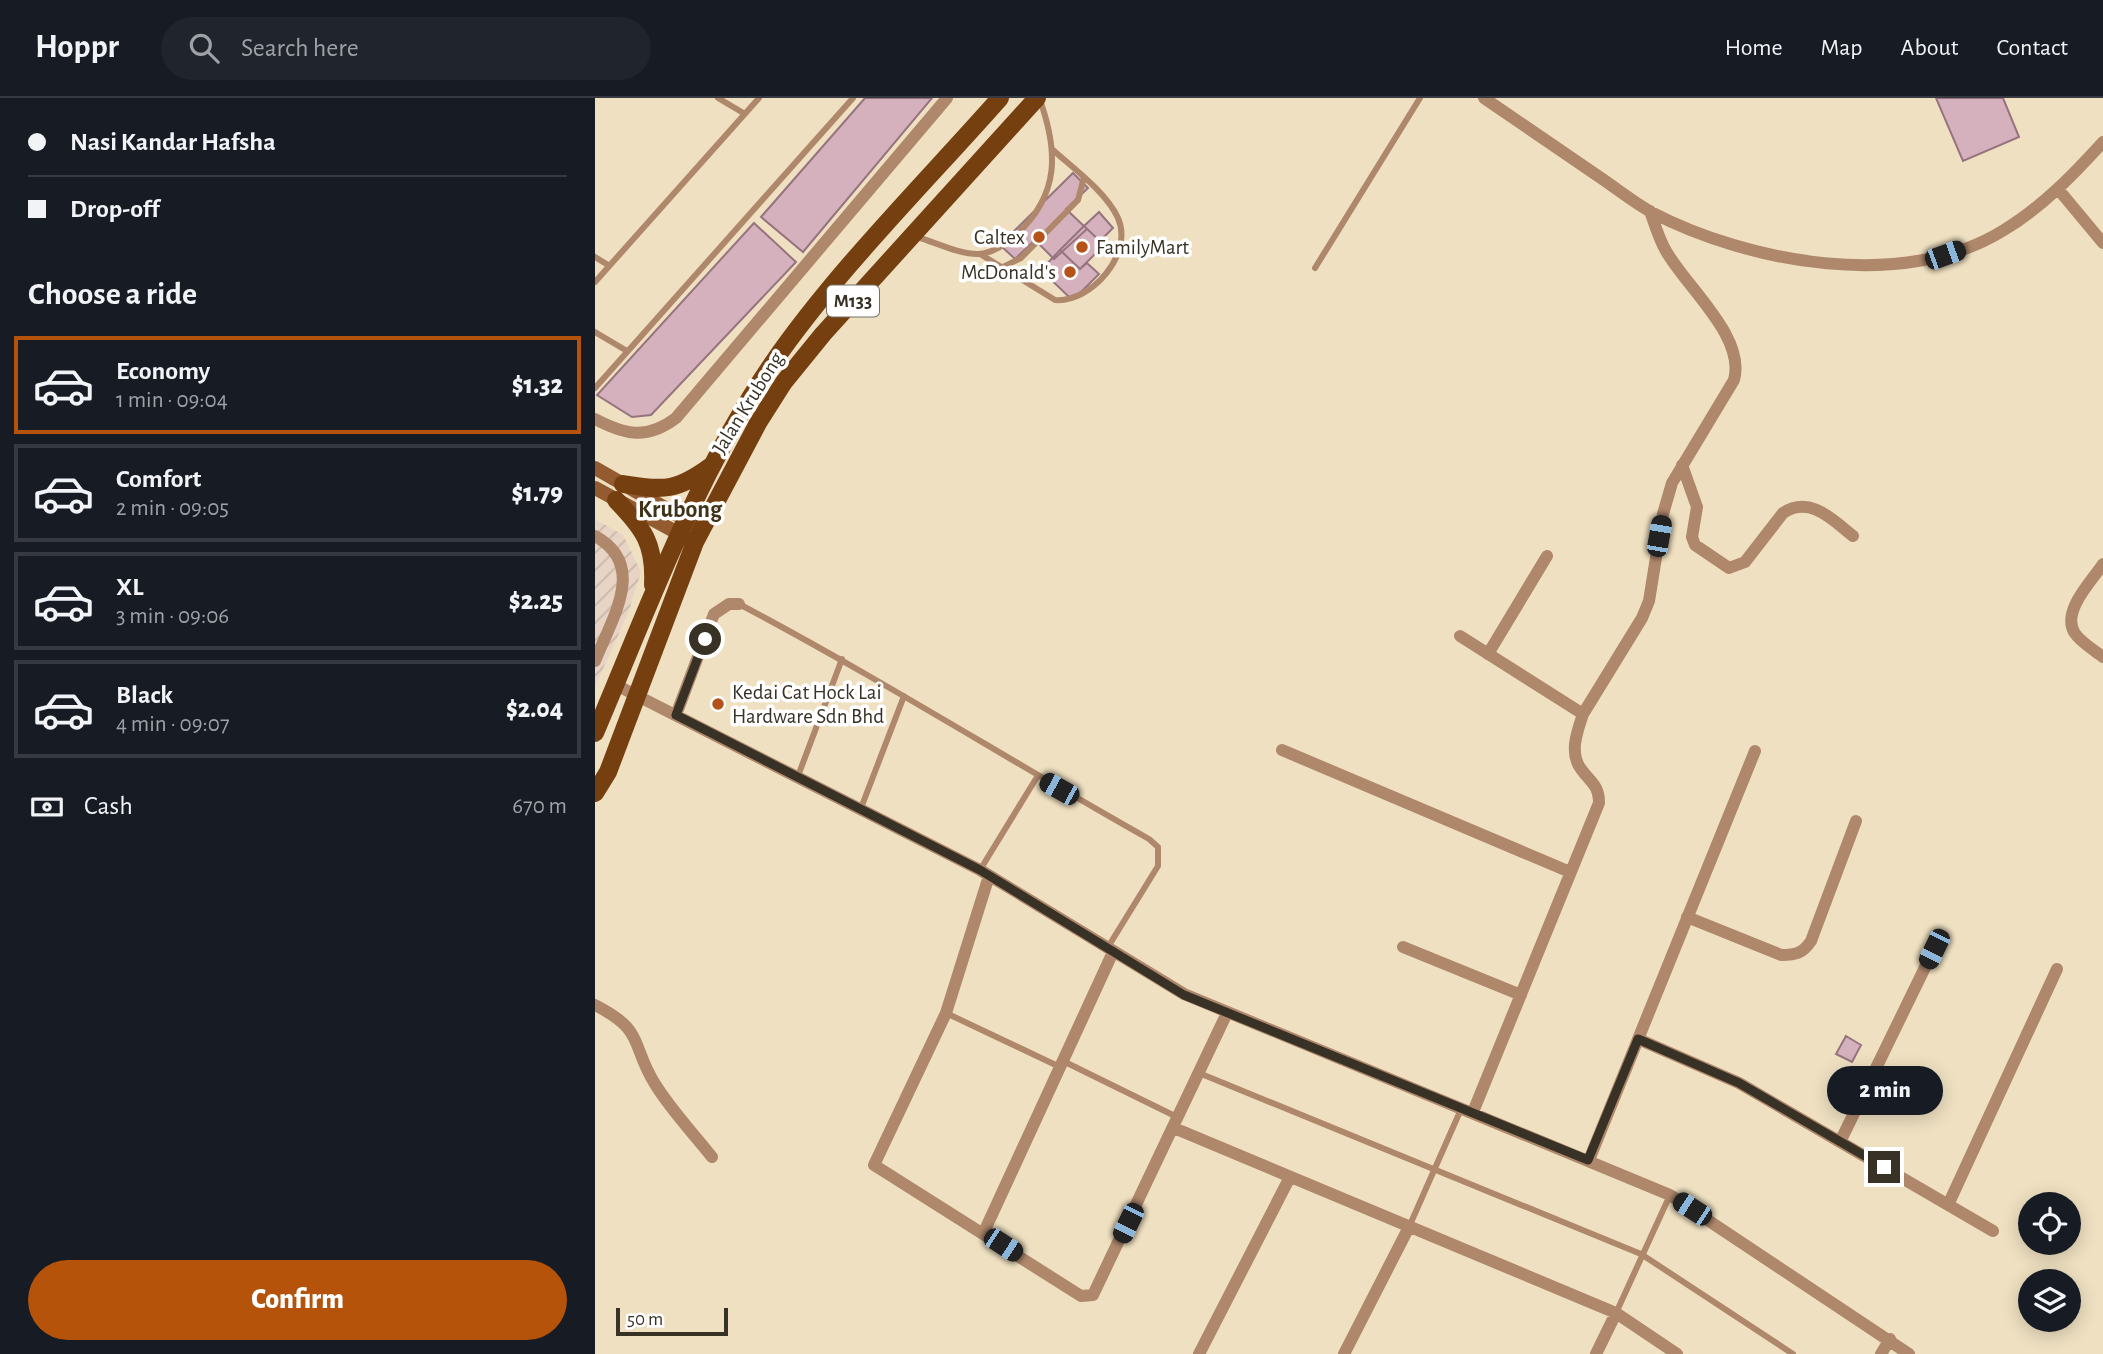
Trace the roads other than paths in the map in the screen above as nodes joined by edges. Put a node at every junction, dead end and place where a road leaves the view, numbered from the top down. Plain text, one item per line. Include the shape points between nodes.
1 (717, 98) edge
2 (759, 98) edge
3 (853, 98) edge
4 (947, 98) edge
5 (1000, 98) edge
6 (1038, 98) edge
7 (1420, 98) edge
8 (1484, 98) edge
9 (745, 114) junction
10 (2103, 142) edge
11 (1053, 150) junction
12 (1084, 177) junction
13 (2058, 189) junction
14 (1650, 211) junction
15 (914, 236) junction
16 (2103, 243) edge
17 (980, 254) junction
18 (595, 257) edge
19 (608, 265) junction
20 (1001, 268) junction
21 (1315, 268) dead end
22 (595, 282) edge
23 (595, 332) edge
24 (627, 351) junction
25 (595, 388) edge
26 (595, 419) edge
27 (713, 464) junction
28 (1682, 465) junction
29 (595, 468) edge
30 (595, 488) edge
31 (620, 492) junction
32 (690, 531) junction
33 (595, 536) edge
34 (1853, 536) dead end
35 (1548, 556) dead end
36 (2103, 564) edge
37 (653, 596) junction
38 (739, 604) joint
39 (1460, 636) dead end
40 (1488, 654) junction
41 (2103, 657) edge
42 (842, 659) junction
43 (595, 661) edge
44 (615, 685) junction
45 (636, 695) junction
46 (904, 696) junction
47 (1583, 714) junction
48 (676, 715) junction
49 (595, 733) edge
50 (1282, 750) dead end
51 (1755, 751) dead end
52 (798, 776) junction
53 (1037, 777) junction
54 (595, 793) edge
55 (861, 808) junction
56 (1856, 821) dead end
57 (1570, 872) junction
58 (985, 873) junction
59 (1687, 917) junction
60 (1403, 947) dead end
61 (1934, 949) dead end
62 (1111, 950) junction
63 (2057, 969) dead end
64 (1521, 995) junction
65 (595, 1005) edge
66 (946, 1013) junction
67 (1227, 1013) junction
68 (1638, 1039) junction
69 (1061, 1064) junction
70 (1199, 1073) junction
71 (1467, 1110) junction
72 (1176, 1123) junction
73 (1840, 1142) junction
74 (712, 1157) dead end
75 (1588, 1160) junction
76 (1436, 1168) junction
77 (1290, 1177) junction
78 (1670, 1195) junction
79 (1948, 1205) junction
80 (1409, 1227) junction
81 (1993, 1231) dead end
82 (984, 1233) junction
83 (1641, 1254) junction
84 (1616, 1313) junction
85 (1890, 1339) junction
86 (1672, 1352) edge
87 (1199, 1354) edge
88 (1344, 1354) edge
89 (1596, 1354) edge
90 (1793, 1354) edge
91 (1881, 1354) edge
92 (1909, 1354) edge

1 - 9 lane
2 - 9 lane
3 - 24 lane
4 - 26 street via 675,418 662,429 629,434
5 - 27 main road, Jalan Krubong / M133 via 805,320 771,366
6 - 11 lane
6 - 15 main road, Jalan Krubong / M133 via 964,175
7 - 21 lane
8 - 14 street
9 - 19 lane
10 - 13 street
11 - 12 lane
11 - 17 lane via 1052,177 1029,222 1005,244
12 - 20 lane via 1078,200 1021,258
12 - 20 lane via 1118,218 1119,242 1105,277 1089,292 1069,301 1055,300
13 - 14 street via 2003,232 1912,263 1821,262 1756,251 1698,233
13 - 16 street
14 - 28 street via 1667,253 1733,345 1738,367
15 - 17 lane
15 - 32 main road, Jalan Krubong / M133 via 784,382
17 - 20 lane
18 - 19 lane
19 - 22 lane
23 - 24 lane
24 - 25 lane
27 - 31 main road via 688,483 669,489
27 - 32 main road, Jalan Krubong / M133
28 - 34 street via 1697,507 1695,545 1721,565 1737,567 1745,562 1783,513 1801,505 1821,511
28 - 47 street via 1663,514 1649,601
29 - 31 street
30 - 31 street
31 - 32 street
31 - 37 main road via 652,548
32 - 37 main road, Jalan Krubong / M133
32 - 45 main road, Jalan Krubong / M133
33 - 43 street via 617,551 624,571 620,597
35 - 40 street
36 - 41 street via 2076,604 2072,622 2078,636
37 - 44 main road, Jalan Krubong / M133
38 - 42 lane
38 - 48 street via 729,604 715,614
39 - 40 street
40 - 47 street
42 - 46 lane
42 - 52 lane
44 - 45 street
44 - 49 main road, Jalan Krubong / M133
45 - 48 street
45 - 54 main road, Jalan Krubong / M133 via 608,772
46 - 53 lane
46 - 55 lane
47 - 57 street via 1576,735 1576,761 1595,783 1598,803
48 - 52 street
50 - 57 street
51 - 59 street
52 - 55 street
53 - 58 lane
53 - 62 lane via 1158,847 1158,866
55 - 58 street
56 - 59 street via 1805,950 1781,955
57 - 64 street
58 - 62 street
58 - 66 street
59 - 68 street
60 - 64 street
61 - 73 street
62 - 67 street via 1184,995
62 - 69 street
63 - 79 street
64 - 71 street
65 - 74 street via 633,1033 656,1085
66 - 69 lane
66 - 82 street via 874,1165
67 - 70 street
67 - 71 street
68 - 73 street via 1739,1083
68 - 75 street
69 - 72 lane
69 - 82 street
70 - 72 street
70 - 76 lane
71 - 75 street
71 - 76 lane
72 - 77 street
72 - 82 street via 1093,1295 1081,1296
73 - 79 street
75 - 78 street
76 - 80 lane
76 - 83 lane
77 - 80 street
77 - 87 street
78 - 83 lane
78 - 85 street
79 - 81 street
80 - 84 street
80 - 88 street
83 - 84 lane
83 - 90 lane
84 - 86 street
84 - 89 street
85 - 91 street
85 - 92 street

